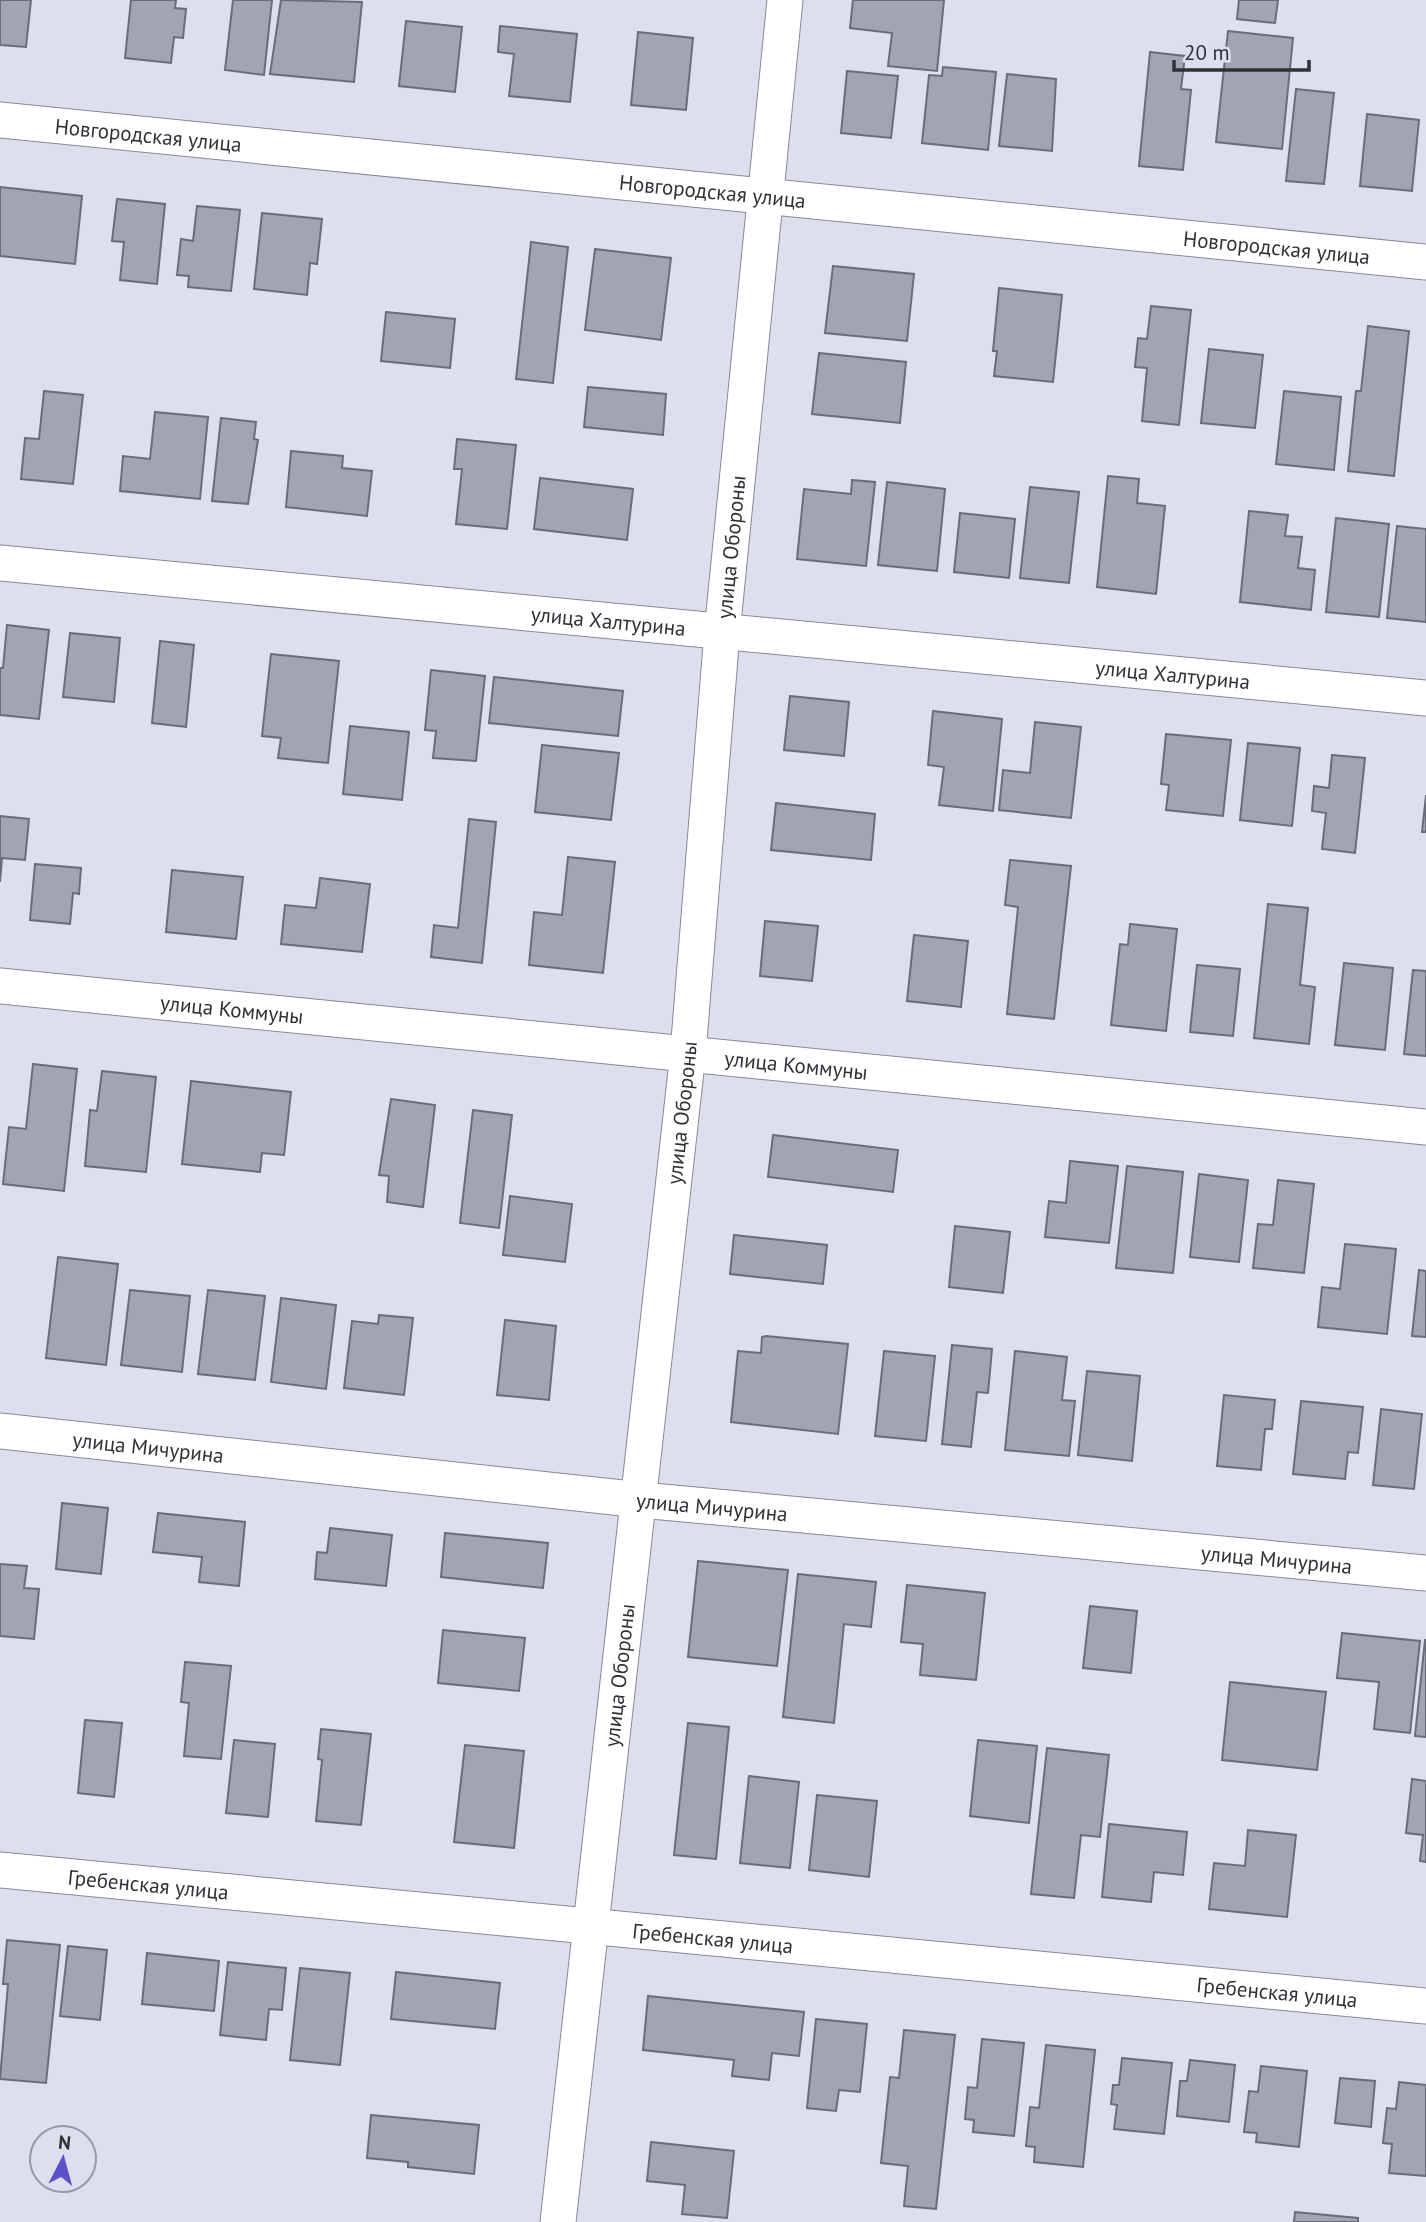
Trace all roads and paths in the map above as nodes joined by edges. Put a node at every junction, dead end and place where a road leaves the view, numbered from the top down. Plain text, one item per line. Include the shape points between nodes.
1 (785, 0) edge
2 (0, 120) edge
3 (765, 196) junction
4 (1426, 262) edge
5 (0, 562) edge
6 (722, 633) junction
7 (1426, 698) edge
8 (0, 986) edge
9 (688, 1053) junction
10 (1426, 1127) edge
11 (0, 1431) edge
12 (641, 1500) junction
13 (1426, 1573) edge
14 (0, 1870) edge
15 (593, 1925) junction
16 (1426, 2006) edge
17 (558, 2222) edge

1 - 3 street, улица Обороны
2 - 3 street, Новгородская улица
3 - 4 street, Новгородская улица
3 - 6 street, улица Обороны
5 - 6 street, улица Халтурина
6 - 7 street, улица Халтурина
6 - 9 street, улица Обороны
8 - 9 street, улица Коммуны
9 - 10 street, улица Коммуны
9 - 12 street, улица Обороны
11 - 12 street, улица Мичурина
12 - 13 street, улица Мичурина
12 - 15 street, улица Обороны
14 - 15 street, Гребенская улица
15 - 16 street, Гребенская улица
15 - 17 street, улица Обороны

